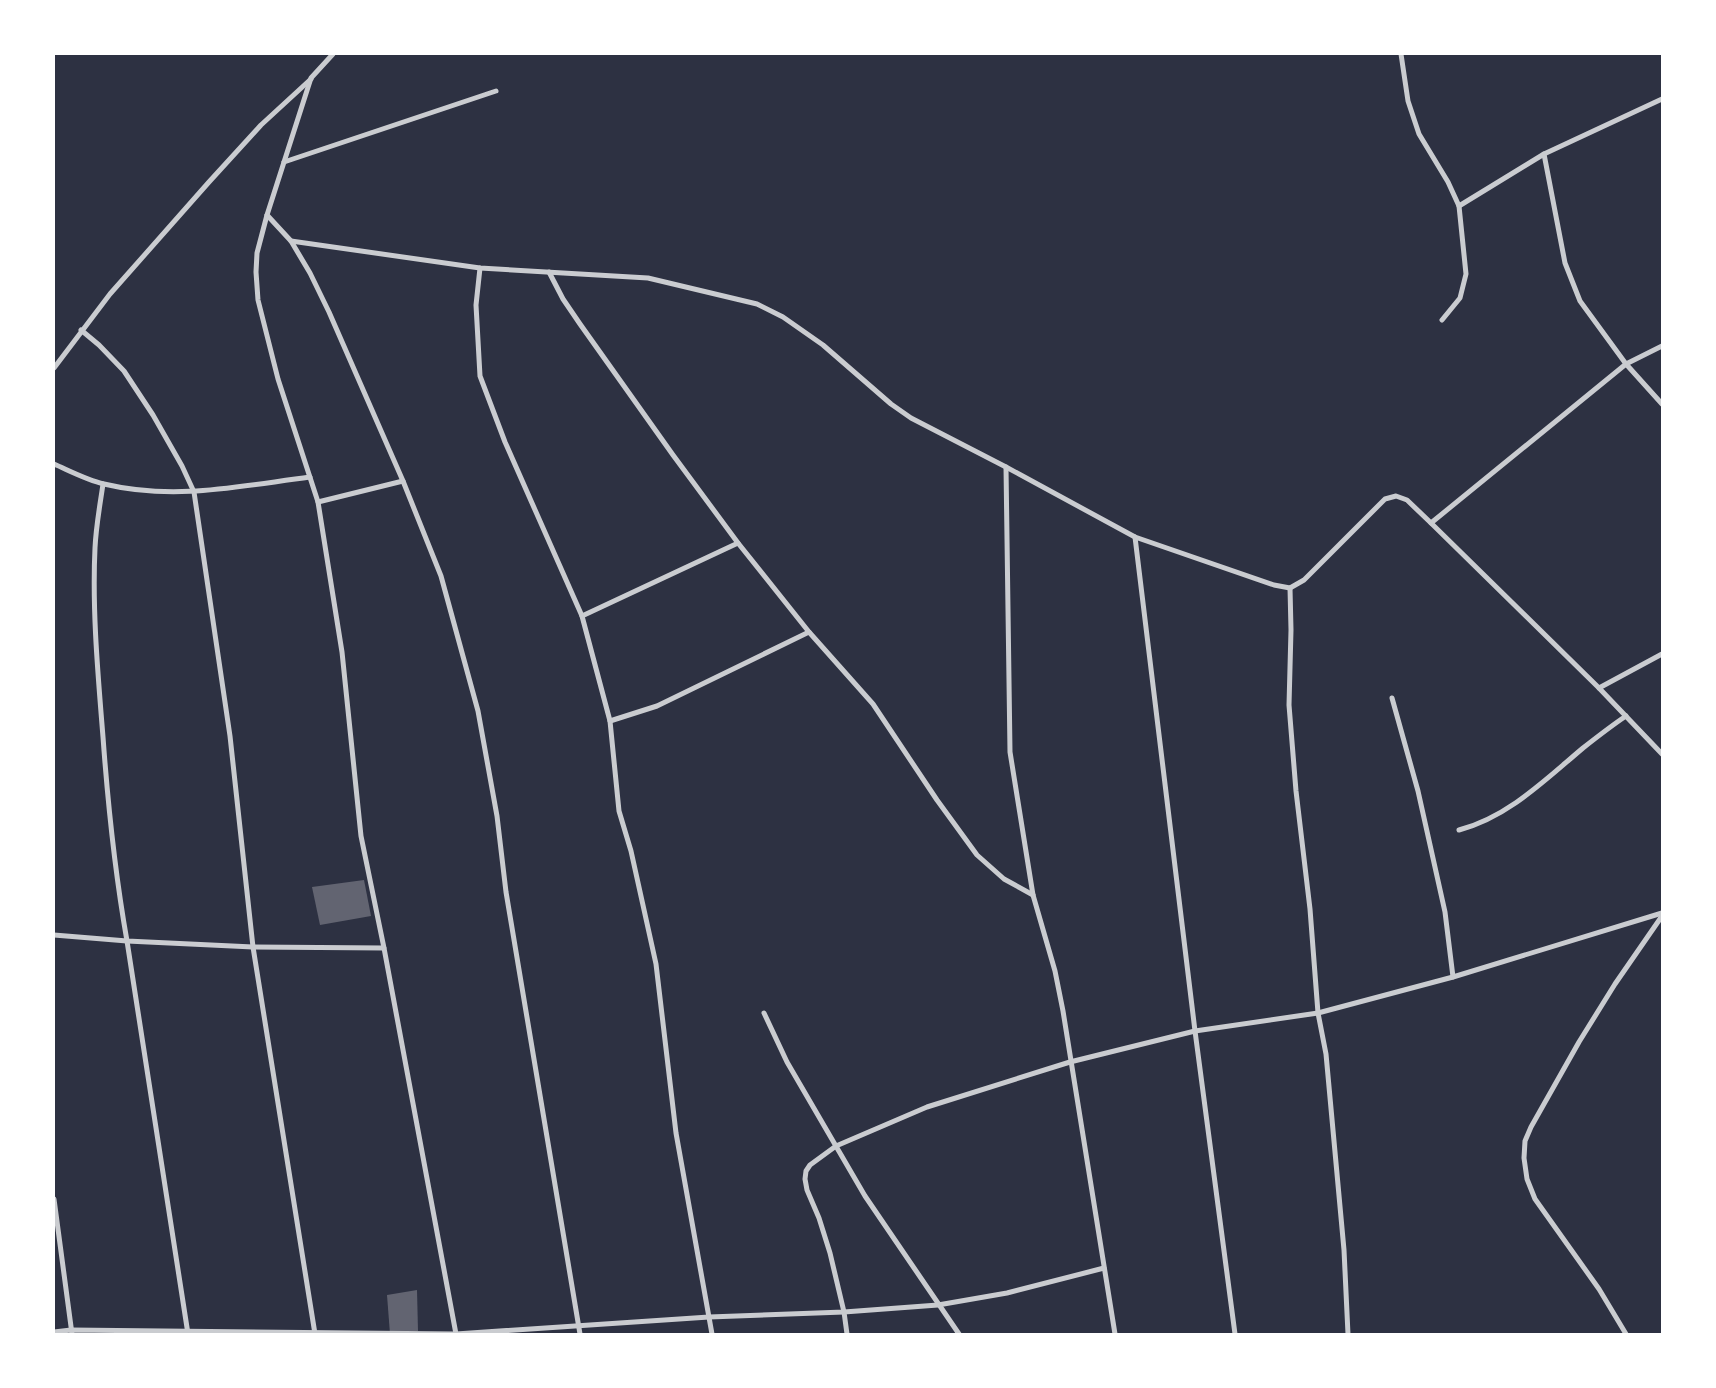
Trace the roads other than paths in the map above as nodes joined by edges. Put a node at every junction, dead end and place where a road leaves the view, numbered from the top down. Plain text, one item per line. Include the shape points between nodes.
1 (333, 54) edge
2 (1401, 54) edge
3 (311, 78) junction
4 (496, 91) dead end
5 (1662, 99) edge
6 (1544, 154) junction
7 (284, 162) junction
8 (1459, 206) junction
9 (267, 215) junction
10 (291, 241) junction
11 (480, 268) junction
12 (548, 272) junction
13 (1442, 320) dead end
14 (81, 330) junction
15 (1662, 346) edge
16 (1626, 364) junction
17 (54, 368) edge
18 (1662, 404) edge
19 (54, 464) edge
20 (1006, 467) junction
21 (310, 477) junction
22 (403, 482) junction
23 (102, 484) junction
24 (194, 492) junction
25 (318, 502) junction
26 (1431, 523) junction
27 (1135, 537) junction
28 (738, 543) junction
29 (1290, 588) junction
30 (582, 616) junction
31 (810, 632) junction
32 (1662, 654) edge
33 (1599, 688) junction
34 (1392, 698) dead end
35 (1626, 716) junction
36 (610, 721) junction
37 (1662, 754) edge
38 (1459, 830) dead end
39 (1033, 895) junction
40 (1662, 914) edge
41 (54, 935) edge
42 (128, 941) junction
43 (253, 947) junction
44 (384, 948) junction
45 (1453, 976) junction
46 (764, 1013) dead end
47 (1318, 1013) junction
48 (1195, 1031) junction
49 (1070, 1062) junction
50 (836, 1146) junction
51 (54, 1199) edge
52 (1104, 1268) junction
53 (938, 1305) junction
54 (844, 1312) junction
55 (709, 1317) junction
56 (579, 1326) junction
57 (54, 1332) edge
58 (72, 1332) edge
59 (188, 1333) edge
60 (315, 1334) edge
61 (456, 1334) edge
62 (580, 1334) edge
63 (712, 1334) edge
64 (847, 1334) edge
65 (959, 1334) edge
66 (1115, 1334) edge
67 (1235, 1334) edge
68 (1348, 1334) edge
69 (1626, 1334) edge

1 - 3 street
2 - 8 street via 1408,101 1419,134
3 - 7 street
3 - 14 street via 261,125
4 - 7 street
5 - 6 street
6 - 8 street
6 - 16 street via 1565,263 1580,301
7 - 9 street
8 - 13 street via 1466,274 1460,298
9 - 10 street
9 - 21 street via 257,252 258,300 278,380
10 - 11 street
10 - 22 street via 329,312
11 - 12 street
11 - 30 street via 476,305 480,376 505,442
12 - 20 street via 648,278 757,304 783,316 823,345 911,418
12 - 28 street via 618,379
14 - 17 street
14 - 24 street via 124,372 153,414
15 - 16 street
16 - 18 street
16 - 26 street
19 - 23 street
20 - 27 street
20 - 39 street via 1010,752
21 - 24 street
21 - 25 street
22 - 25 street
22 - 56 street via 441,576 478,711
23 - 24 street via 158,492
23 - 42 street via 95,547 100,695 109,818
24 - 43 street via 230,736
25 - 44 street via 342,652 361,836
26 - 29 street via 1407,500 1396,496 1385,499 1304,580
26 - 33 street
27 - 29 street
27 - 48 street
28 - 30 street
28 - 31 street
29 - 47 street via 1289,705
30 - 36 street
31 - 36 street via 657,706
31 - 39 street via 873,704 977,855 1004,878
32 - 33 street
33 - 35 street
34 - 45 street via 1418,791 1445,912
35 - 37 street
35 - 38 street via 1546,782 1496,815
36 - 55 street via 620,811 656,964 676,1133
39 - 49 street via 1055,971
40 - 45 street
40 - 69 street via 1579,1042 1525,1142 1527,1179 1535,1199 1599,1288
41 - 42 street
42 - 43 street
42 - 59 street
43 - 44 street
43 - 60 street
44 - 61 street
45 - 47 street
46 - 50 street via 787,1062
47 - 48 street
47 - 68 street via 1326,1054 1344,1250
48 - 49 street
48 - 67 street
49 - 50 street via 927,1107
49 - 52 street
50 - 53 street via 865,1196
50 - 54 street via 810,1165 805,1179 830,1253
51 - 58 street
52 - 53 street via 1007,1294
52 - 66 street
53 - 54 street
53 - 65 street
54 - 55 street
54 - 64 street
55 - 56 street
55 - 63 street
56 - 61 street
56 - 62 street
57 - 58 street
58 - 59 street
59 - 60 street
60 - 61 street

